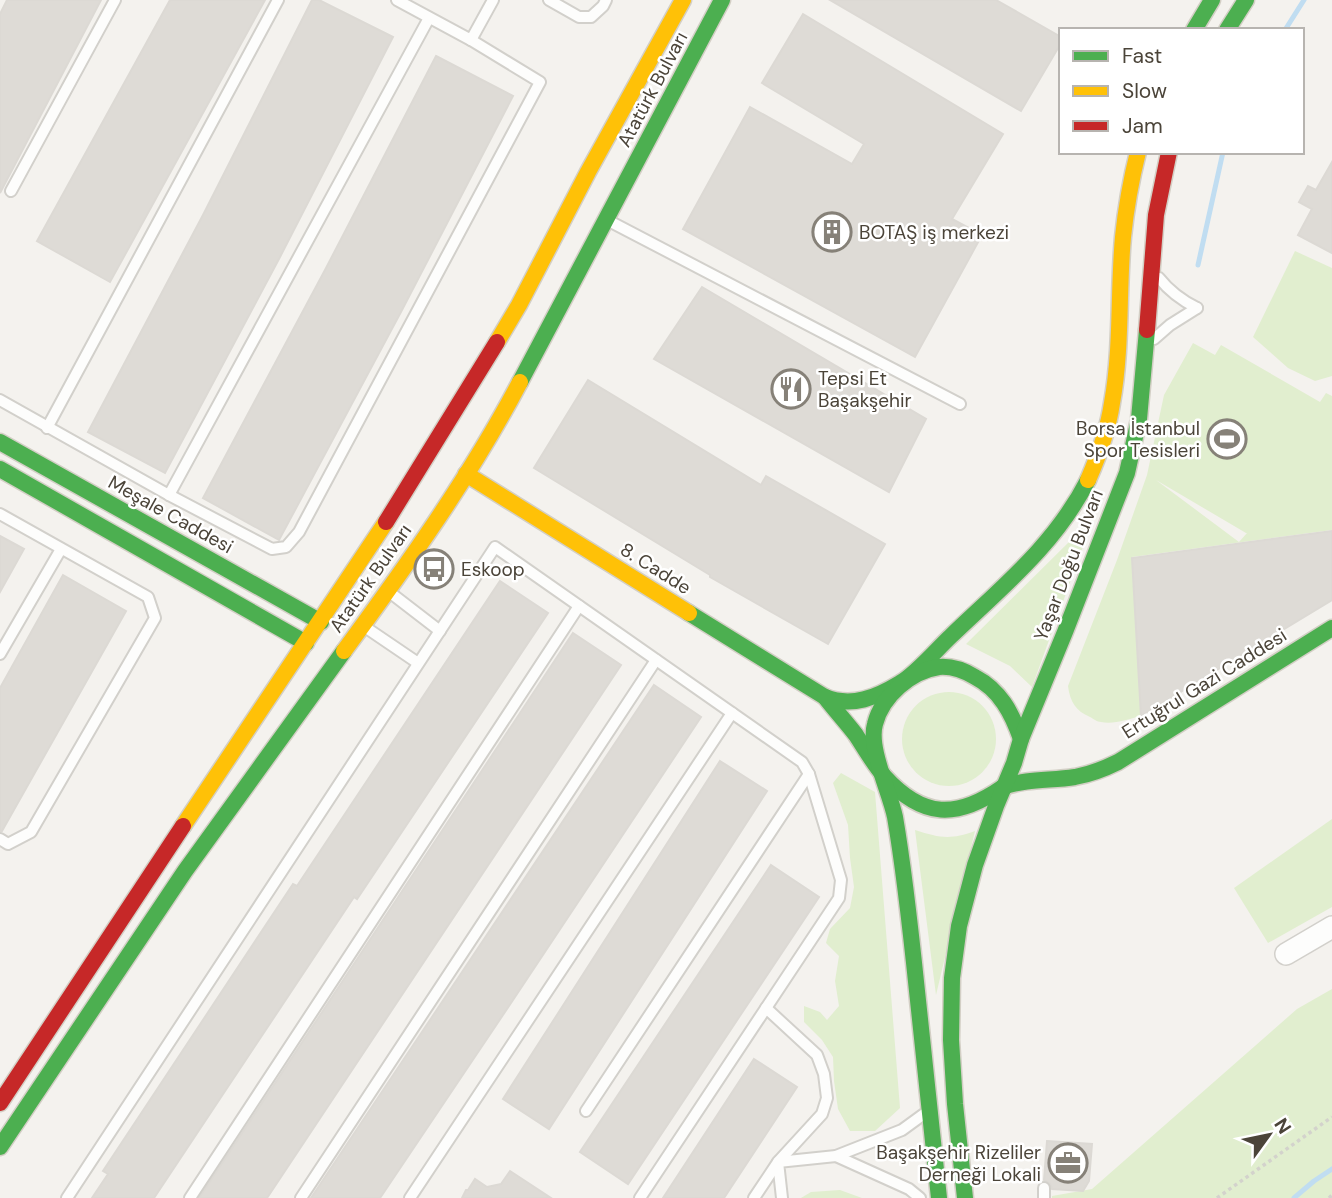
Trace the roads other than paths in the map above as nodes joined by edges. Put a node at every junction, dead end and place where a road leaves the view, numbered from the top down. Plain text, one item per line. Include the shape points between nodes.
1 (115, 0) edge
2 (278, 0) edge
3 (397, 0) edge
4 (494, 0) edge
5 (549, 0) edge
6 (607, 0) edge
7 (682, 0) edge
8 (722, 0) edge
9 (1212, 0) edge
10 (1246, 0) edge
11 (417, 5) edge
12 (429, 18) junction
13 (1195, 28) edge
14 (1228, 28) edge
15 (471, 40) junction
16 (1138, 154) edge
17 (1169, 154) edge
18 (10, 191) dead end
19 (607, 220) junction
20 (1152, 269) junction
21 (1146, 348) junction
22 (0, 400) edge
23 (960, 404) dead end
24 (47, 428) junction
25 (0, 442) edge
26 (0, 469) edge
27 (466, 474) junction
28 (169, 495) junction
29 (0, 514) edge
30 (61, 549) junction
31 (388, 591) junction
32 (579, 606) junction
33 (362, 626) junction
34 (1332, 628) edge
35 (440, 631) junction
36 (325, 635) junction
37 (306, 643) junction
38 (0, 654) edge
39 (656, 660) junction
40 (418, 663) junction
41 (333, 666) junction
42 (904, 681) junction
43 (825, 697) junction
44 (732, 713) junction
45 (1021, 739) junction
46 (1031, 754) dead end
47 (1048, 764) dead end
48 (1097, 772) junction
49 (809, 774) junction
50 (884, 775) junction
51 (1003, 787) junction
52 (0, 839) edge
53 (185, 871) junction
54 (124, 914) junction
55 (1332, 927) edge
56 (1286, 954) dead end
57 (51, 997) dead end
58 (766, 1008) junction
59 (0, 1103) edge
60 (929, 1110) junction
61 (586, 1111) dead end
62 (0, 1147) edge
63 (836, 1156) junction
64 (7, 1162) dead end
65 (778, 1162) junction
66 (67, 1198) edge
67 (190, 1198) edge
68 (301, 1198) edge
69 (410, 1198) edge
70 (640, 1198) edge
71 (754, 1198) edge
72 (782, 1198) edge
73 (920, 1198) edge
74 (939, 1198) edge
75 (965, 1198) edge

1 - 18 lane
2 - 24 lane
3 - 11 lane
4 - 15 lane
5 - 6 lane via 579,17 591,17
7 - 36 main road, Atatürk Bulvarı via 512,317 369,549
8 - 19 main road, Atatürk Bulvarı
9 - 13 main road
10 - 14 main road
11 - 12 lane
12 - 15 lane
12 - 28 lane
15 - 28 lane via 540,82 299,532 286,547 272,549
16 - 42 main road, Yaşar Doğu Bulvarı via 1122,242 1115,385 1099,457 1057,531
17 - 20 main road, Yaşar Doğu Bulvarı via 1156,215
19 - 23 lane
19 - 27 main road, Atatürk Bulvarı
20 - 21 main road, Yaşar Doğu Bulvarı
20 - 21 lane via 1180,300 1198,308 1170,325
21 - 45 main road, Yaşar Doğu Bulvarı via 1139,419 1127,473
22 - 24 lane
24 - 28 lane
25 - 36 main road, Meşale Caddesi
26 - 37 main road
27 - 31 main road, Atatürk Bulvarı
27 - 43 main road, 8. Cadde
29 - 30 lane
30 - 38 lane
30 - 52 lane via 148,597 155,618 31,832 8,844
31 - 33 main road, Atatürk Bulvarı
31 - 35 lane
32 - 35 lane via 495,547
32 - 39 lane
32 - 67 lane
33 - 40 lane
33 - 41 main road, Atatürk Bulvarı
34 - 48 main road, Ertuğrul Gazi Caddesi
35 - 40 lane
36 - 37 main road, Atatürk Bulvarı
36 - 41 main road
37 - 54 main road, Atatürk Bulvarı
39 - 44 lane
39 - 68 lane
40 - 66 lane
41 - 53 main road, Atatürk Bulvarı
42 - 43 main road, Yaşar Doğu Bulvarı via 852,702
42 - 45 main road, Yaşar Doğu Bulvarı via 940,667 968,673 998,694
42 - 50 main road, Yaşar Doğu Bulvarı via 888,698 875,724 876,751
43 - 50 main road
44 - 49 lane via 802,762
44 - 69 lane
45 - 46 main road
45 - 51 main road, Yaşar Doğu Bulvarı
47 - 48 main road
48 - 51 main road, Ertuğrul Gazi Caddesi
49 - 58 lane via 841,880 839,898
49 - 61 lane
50 - 51 main road via 906,797 939,811 968,807
50 - 60 main road, Yaşar Doğu Bulvarı via 905,877
51 - 75 main road, Yaşar Doğu Bulvarı via 967,893 951,992 952,1072
53 - 62 main road, Atatürk Bulvarı
53 - 64 main road via 141,964
54 - 57 main road
54 - 59 main road, Atatürk Bulvarı
55 - 56 street
58 - 65 lane via 817,1055 827,1098 822,1114
58 - 70 lane
60 - 63 lane via 902,1130
60 - 74 main road, Yaşar Doğu Bulvarı
63 - 65 lane
63 - 73 lane
65 - 71 lane
65 - 72 lane

